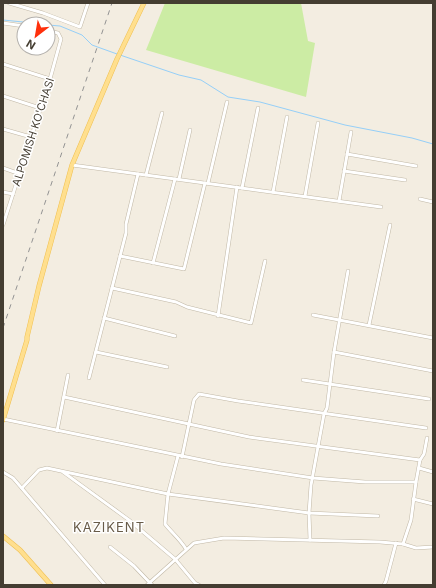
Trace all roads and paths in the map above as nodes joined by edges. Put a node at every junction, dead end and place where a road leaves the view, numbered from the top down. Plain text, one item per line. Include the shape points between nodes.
1 (9, 3) edge
2 (88, 3) edge
3 (144, 3) edge
4 (3, 23) edge
5 (16, 25) edge
6 (56, 33) edge
7 (3, 64) edge
8 (50, 79) junction
9 (3, 96) edge
10 (227, 102) dead end
11 (40, 108) junction
12 (258, 108) dead end
13 (162, 114) dead end
14 (287, 117) dead end
15 (318, 123) dead end
16 (3, 129) edge
17 (190, 130) dead end
18 (351, 132) dead end
19 (31, 137) junction
20 (347, 154) junction
21 (72, 165) junction
22 (416, 166) dead end
23 (3, 168) edge
24 (344, 171) junction
25 (20, 174) junction
26 (138, 174) junction
27 (146, 175) junction
28 (175, 179) junction
29 (179, 179) junction
30 (405, 180) dead end
31 (207, 183) junction
32 (237, 187) junction
33 (242, 188) junction
34 (3, 192) edge
35 (273, 192) junction
36 (13, 194) junction
37 (305, 196) junction
38 (339, 200) junction
39 (420, 200) dead end
40 (433, 202) edge
41 (381, 207) dead end
42 (3, 225) edge
43 (390, 225) dead end
44 (120, 256) junction
45 (265, 261) dead end
46 (153, 263) junction
47 (348, 270) dead end
48 (112, 288) junction
49 (313, 315) dead end
50 (218, 316) junction
51 (104, 318) junction
52 (340, 320) junction
53 (369, 325) junction
54 (175, 336) dead end
55 (27, 337) junction
56 (433, 338) edge
57 (96, 352) junction
58 (334, 352) junction
59 (167, 367) dead end
60 (433, 371) edge
61 (68, 375) dead end
62 (89, 378) dead end
63 (304, 380) dead end
64 (330, 384) junction
65 (64, 397) junction
66 (429, 399) dead end
67 (3, 411) edge
68 (324, 414) junction
69 (3, 420) edge
70 (189, 424) junction
71 (426, 428) dead end
72 (57, 431) junction
73 (427, 438) dead end
74 (318, 445) junction
75 (180, 457) junction
76 (420, 460) junction
77 (419, 468) junction
78 (62, 471) junction
79 (3, 472) edge
80 (433, 472) edge
81 (313, 478) junction
82 (416, 482) junction
83 (22, 488) junction
84 (168, 494) junction
85 (414, 499) junction
86 (433, 504) edge
87 (309, 513) junction
88 (378, 516) dead end
89 (3, 536) edge
90 (310, 540) junction
91 (396, 543) junction
92 (403, 544) junction
93 (110, 547) dead end
94 (433, 547) edge
95 (186, 549) junction
96 (174, 559) junction
97 (149, 584) edge
98 (51, 585) edge
99 (105, 585) edge
100 (199, 585) edge
101 (384, 585) edge

1 - 2 street via 80,27
3 - 21 main road
4 - 5 street
6 - 8 street, ALPOMISH KO'CHASI via 61,39
7 - 8 street
8 - 11 street, ALPOMISH KO'CHASI
9 - 11 street
10 - 31 street
11 - 19 street, ALPOMISH KO'CHASI
12 - 33 street
13 - 27 street
14 - 35 street
15 - 37 street
16 - 19 street
17 - 29 street
18 - 20 street
19 - 25 street, ALPOMISH KO'CHASI
20 - 22 street
20 - 24 street
21 - 26 street
21 - 55 main road
23 - 25 street
24 - 30 street
24 - 38 street
25 - 36 street, ALPOMISH KO'CHASI
26 - 27 street
26 - 44 street
27 - 28 street
28 - 29 street
28 - 46 street
29 - 31 street
31 - 32 street
31 - 46 street via 184,269
32 - 33 street
32 - 50 street
33 - 35 street
34 - 36 street
35 - 37 street
36 - 42 street, ALPOMISH KO'CHASI
37 - 38 street
38 - 41 street
39 - 40 street
43 - 53 street
44 - 46 street
44 - 48 street
45 - 50 street via 251,323
47 - 52 street
48 - 50 street via 176,302
48 - 51 street
49 - 52 street
51 - 54 street
51 - 57 street
52 - 53 street
52 - 58 street
53 - 56 street
55 - 67 main road via 24,339
55 - 69 main road
57 - 59 street
57 - 62 street
58 - 60 street
58 - 64 street
61 - 65 street
63 - 64 street
64 - 66 street
64 - 68 street
65 - 70 street
65 - 72 street
68 - 70 street via 199,394 194,400
68 - 71 street
68 - 74 street
69 - 72 street
70 - 74 street via 249,436
70 - 75 street
72 - 75 street
73 - 76 street
74 - 76 street
74 - 81 street
75 - 81 street
75 - 84 street
76 - 77 street
77 - 80 street
77 - 82 street
78 - 83 street via 47,468 39,470
78 - 84 street
78 - 96 street via 129,520
79 - 83 street
81 - 82 street
81 - 87 street
82 - 85 street
83 - 99 street
84 - 87 street
84 - 95 street via 165,524
85 - 86 street
85 - 92 street via 411,520
87 - 88 street
87 - 90 street
89 - 98 main road via 20,550
90 - 91 street
90 - 95 street via 224,538 194,543
91 - 92 street
91 - 101 street
92 - 94 street via 416,548
93 - 97 street via 134,566
95 - 96 street
96 - 97 street
96 - 100 street

